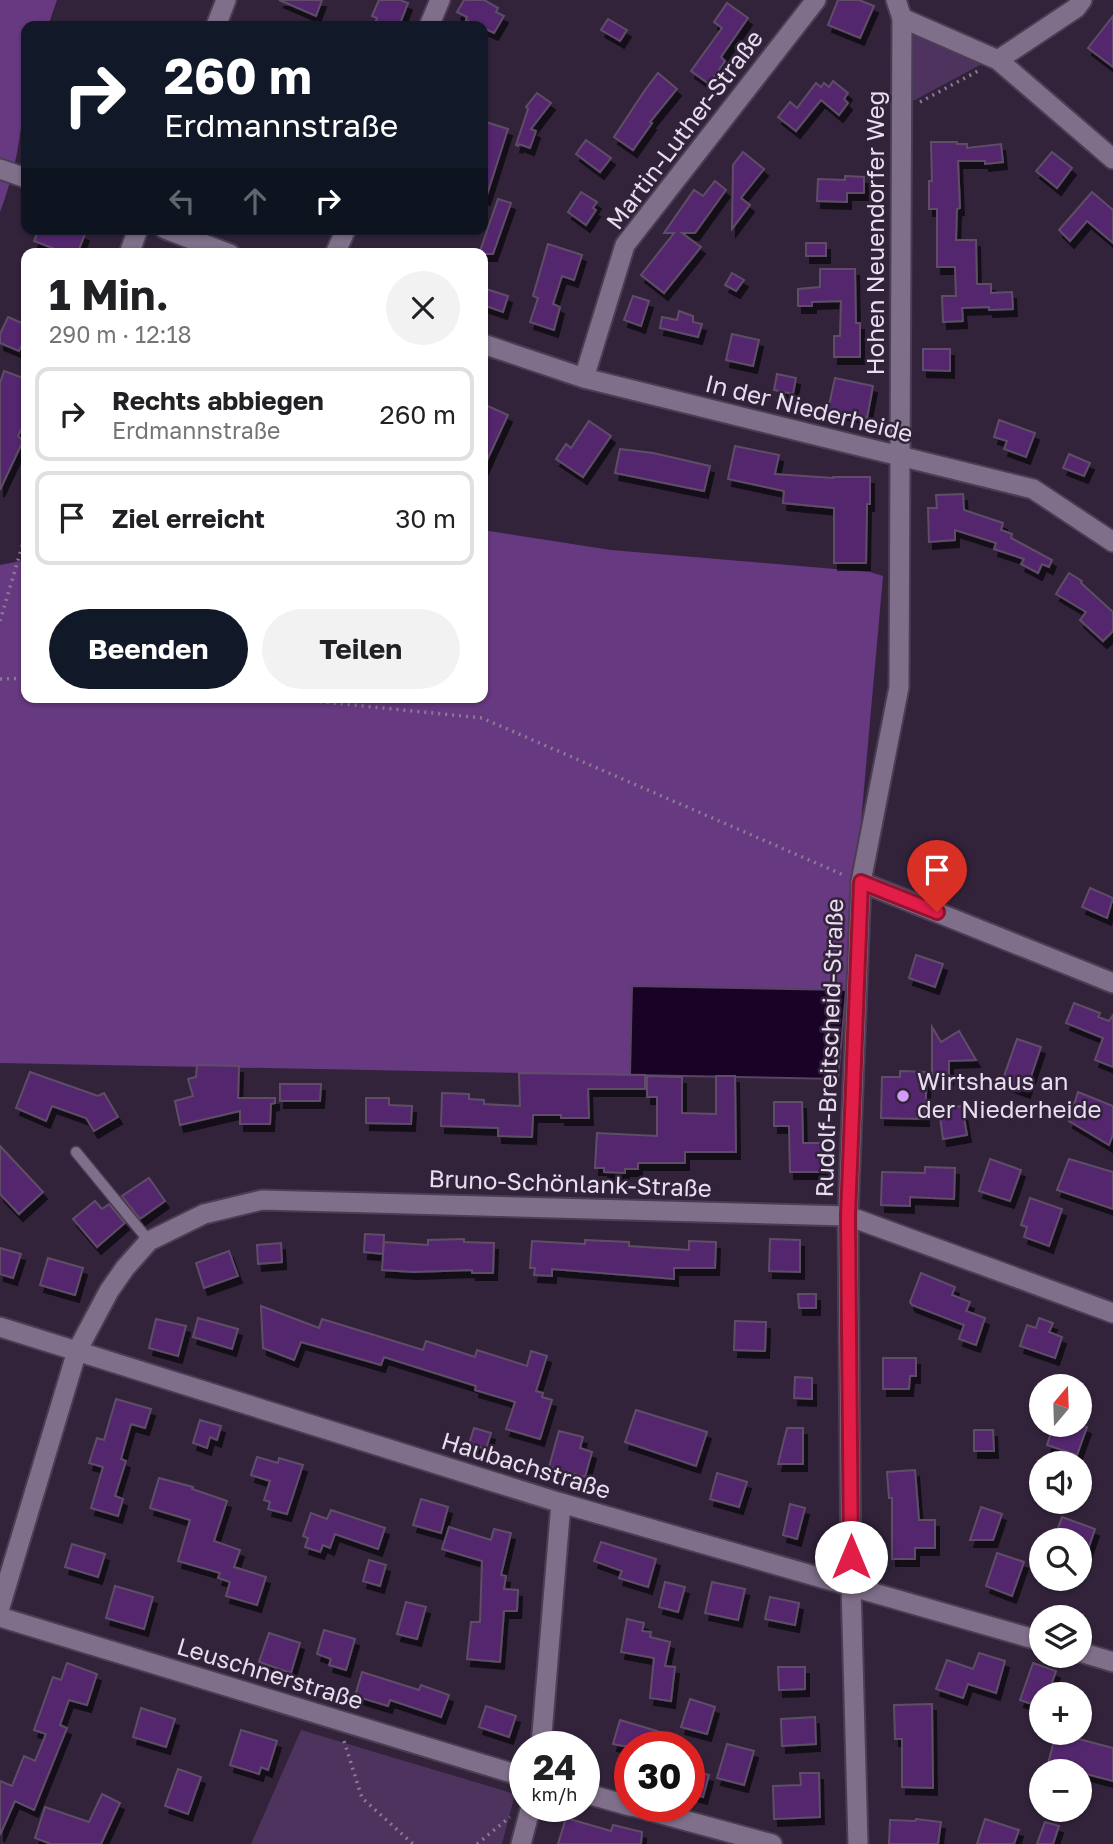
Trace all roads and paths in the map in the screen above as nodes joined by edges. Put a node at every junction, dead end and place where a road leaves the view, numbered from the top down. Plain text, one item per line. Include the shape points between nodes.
1 (226, 0) edge
2 (440, 0) edge
3 (816, 0) edge
4 (1082, 0) edge
5 (899, 9) edge
6 (218, 21) edge
7 (431, 21) edge
8 (998, 60) junction
9 (901, 106) junction
10 (1113, 159) edge
11 (0, 169) edge
12 (21, 176) edge
13 (181, 235) edge
14 (214, 248) edge
15 (488, 346) edge
16 (583, 378) junction
17 (901, 458) junction
18 (1113, 542) edge
19 (21, 550) edge
20 (900, 594) joint
21 (0, 621) edge
22 (21, 678) edge
23 (0, 679) edge
24 (334, 703) edge
25 (861, 882) junction
26 (1113, 983) edge
27 (76, 1152) dead end
28 (848, 1216) junction
29 (149, 1241) junction
30 (1113, 1313) edge
31 (0, 1327) edge
32 (77, 1351) junction
33 (561, 1503) junction
34 (851, 1585) junction
35 (0, 1607) edge
36 (0, 1617) edge
37 (1029, 1637) edge
38 (1092, 1656) edge
39 (1113, 1662) edge
40 (337, 1720) junction
41 (542, 1731) edge
42 (509, 1772) edge
43 (509, 1819) edge
44 (522, 1822) edge
45 (690, 1822) edge
46 (413, 1844) edge
47 (477, 1844) edge
48 (521, 1844) edge
49 (772, 1844) edge
50 (859, 1844) edge

1 - 6 street
2 - 7 street
3 - 16 street, Martin-Luther-Straße via 625,245
4 - 8 street
5 - 8 street
5 - 9 street, Hohen Neuendorfer Weg
8 - 9 path via 917,103
8 - 10 street
9 - 17 street, Hohen Neuendorfer Weg
11 - 12 street
13 - 14 street
15 - 16 street, In der Niederheide
16 - 17 street, In der Niederheide
17 - 18 street, In der Niederheide via 1033,489
17 - 20 street, Hohen Neuendorfer Weg
19 - 21 path
20 - 25 street, Rudolf-Breitscheid-Straße via 899,687
22 - 23 path
24 - 25 path via 482,718
25 - 26 street
25 - 28 street, Rudolf-Breitscheid-Straße
27 - 29 lane
28 - 29 street, Bruno-Schönlank-Straße via 262,1200 204,1214
28 - 30 street, Bruno-Schönlank-Straße
28 - 34 street, Rudolf-Breitscheid-Straße
29 - 32 street, Bruno-Schönlank-Straße via 109,1291
31 - 32 street, Haubachstraße
32 - 33 street, Haubachstraße
32 - 35 street, Bruno-Schönlank-Straße
33 - 34 street, Haubachstraße
33 - 41 street
34 - 37 street, Haubachstraße
34 - 50 street, Rudolf-Breitscheid-Straße
36 - 40 street, Leuschnerstraße
38 - 39 street
40 - 42 street, Leuschnerstraße
40 - 46 path via 362,1798
43 - 47 path
44 - 48 street
45 - 49 street

